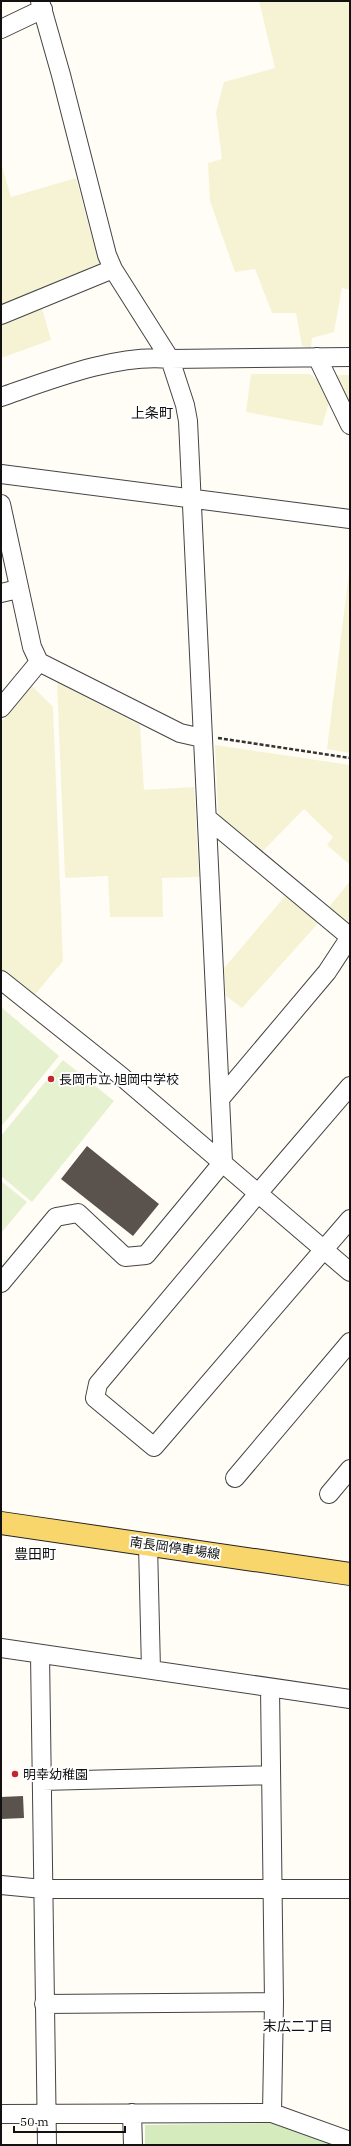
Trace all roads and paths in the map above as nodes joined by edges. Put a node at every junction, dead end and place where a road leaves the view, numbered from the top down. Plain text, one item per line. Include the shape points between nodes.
1 (42, 5) edge
2 (1, 29) edge
3 (113, 269) junction
4 (1, 315) edge
5 (350, 357) edge
6 (317, 358) junction
7 (170, 359) junction
8 (1, 397) edge
9 (350, 425) edge
10 (1, 474) edge
11 (192, 497) junction
12 (1, 504) edge
13 (350, 519) edge
14 (18, 589) junction
15 (1, 593) edge
16 (39, 662) junction
17 (1, 708) edge
18 (202, 738) junction
19 (350, 758) edge
20 (207, 818) junction
21 (350, 937) edge
22 (1, 980) edge
23 (350, 1086) edge
24 (220, 1099) junction
25 (223, 1162) junction
26 (259, 1194) junction
27 (350, 1219) edge
28 (324, 1250) junction
29 (350, 1272) edge
30 (1, 1283) edge
31 (350, 1342) edge
32 (350, 1469) edge
33 (235, 1478) dead end
34 (329, 1494) dead end
35 (1, 1523) edge
36 (148, 1545) junction
37 (350, 1574) edge
38 (1, 1648) edge
39 (40, 1654) junction
40 (151, 1670) junction
41 (270, 1688) junction
42 (350, 1700) edge
43 (271, 1775) junction
44 (42, 1781) junction
45 (1, 1885) edge
46 (272, 1888) junction
47 (350, 1888) edge
48 (43, 1889) junction
49 (274, 2002) junction
50 (44, 2004) junction
51 (132, 2113) junction
52 (272, 2113) junction
53 (1, 2114) edge
54 (46, 2114) junction
55 (350, 2141) edge
56 (47, 2145) edge
57 (133, 2145) edge

1 - 2 street
1 - 3 street
3 - 4 street
3 - 7 street
5 - 6 street
6 - 7 street
6 - 9 street
7 - 8 street via 155,357 99,366
7 - 11 street via 188,421
10 - 11 street
11 - 13 street
11 - 18 street
12 - 14 street
14 - 15 street
14 - 16 street via 32,647
16 - 17 street
16 - 18 street via 180,733
18 - 19 path via 219,738
18 - 20 street
20 - 21 street
20 - 24 street
21 - 24 street via 327,972
22 - 25 street
23 - 26 street
24 - 25 street
25 - 26 street
25 - 30 street via 146,1255 125,1257 78,1213 56,1217
26 - 28 street
26 - 28 street via 98,1384 94,1398 154,1447
27 - 28 street
28 - 29 street
31 - 33 street
32 - 34 street
35 - 36 main road, 南長岡停車場線
36 - 37 main road, 南長岡停車場線
36 - 40 street
38 - 39 street
39 - 40 street
39 - 44 street
40 - 41 street
41 - 42 street
41 - 43 street
43 - 44 street
43 - 46 street
44 - 48 street
45 - 48 street
46 - 47 street
46 - 48 street
46 - 49 street
48 - 50 street
49 - 50 street
49 - 52 street
50 - 54 street
51 - 52 street
51 - 54 street
51 - 57 street
52 - 55 street
53 - 54 street
54 - 56 street

